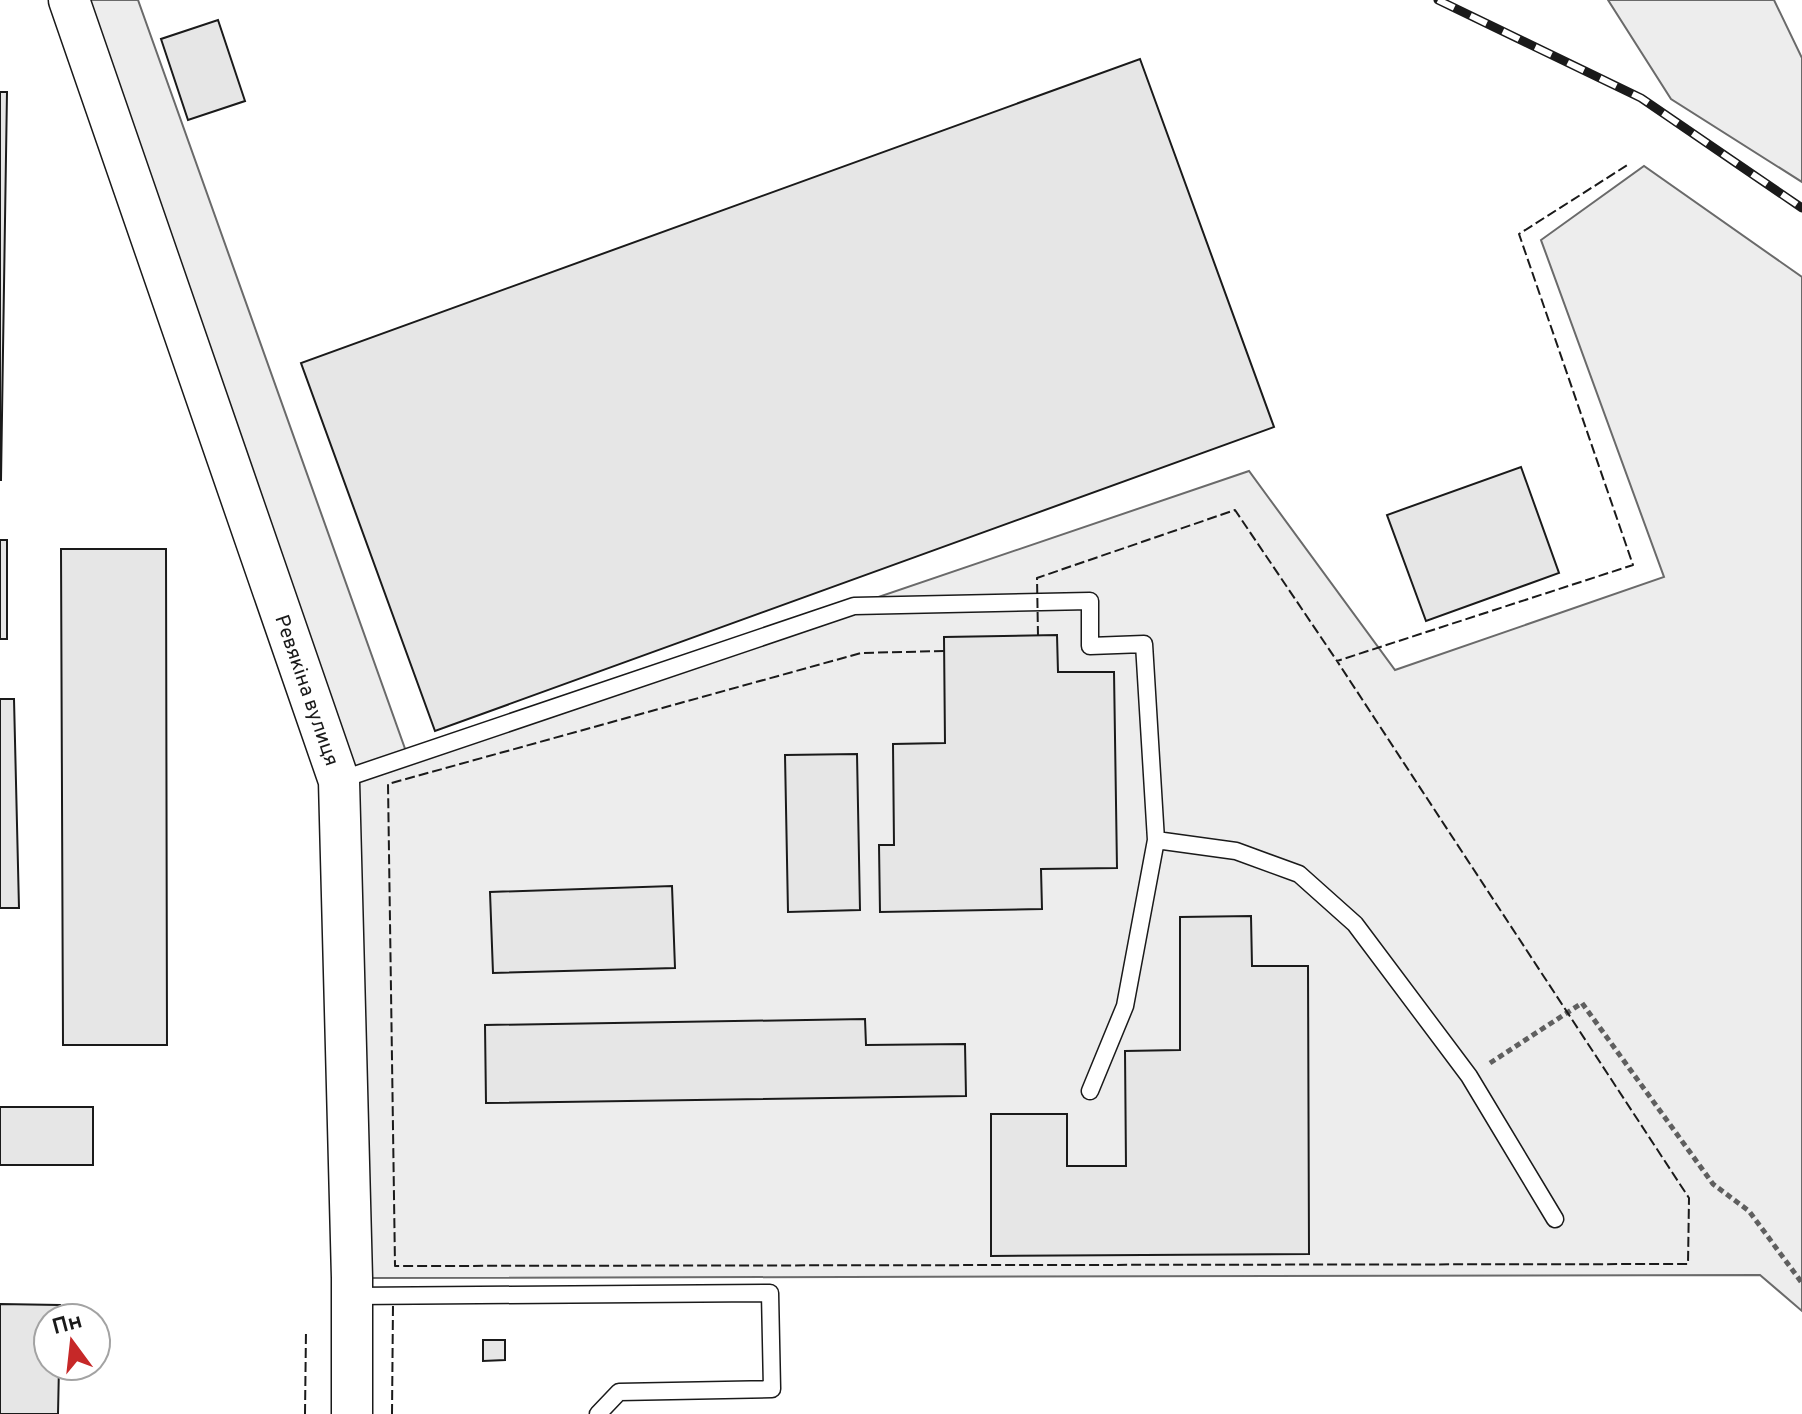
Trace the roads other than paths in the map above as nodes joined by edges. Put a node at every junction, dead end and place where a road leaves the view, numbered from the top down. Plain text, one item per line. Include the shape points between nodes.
1 (69, 0) edge
2 (339, 781) junction
3 (1156, 840) junction
4 (1090, 1091) dead end
5 (1555, 1219) dead end
6 (352, 1296) junction
7 (352, 1414) edge
8 (598, 1414) edge

1 - 2 street, Ревякіна вулиця
2 - 3 lane via 854,606 1090,601 1090,646 1144,644
2 - 6 street, Ревякіна вулиця
3 - 4 lane via 1125,1006
3 - 5 lane via 1236,851 1299,874 1355,924 1469,1076
6 - 7 street, Ревякіна вулиця
6 - 8 lane via 770,1293 772,1389 619,1392

